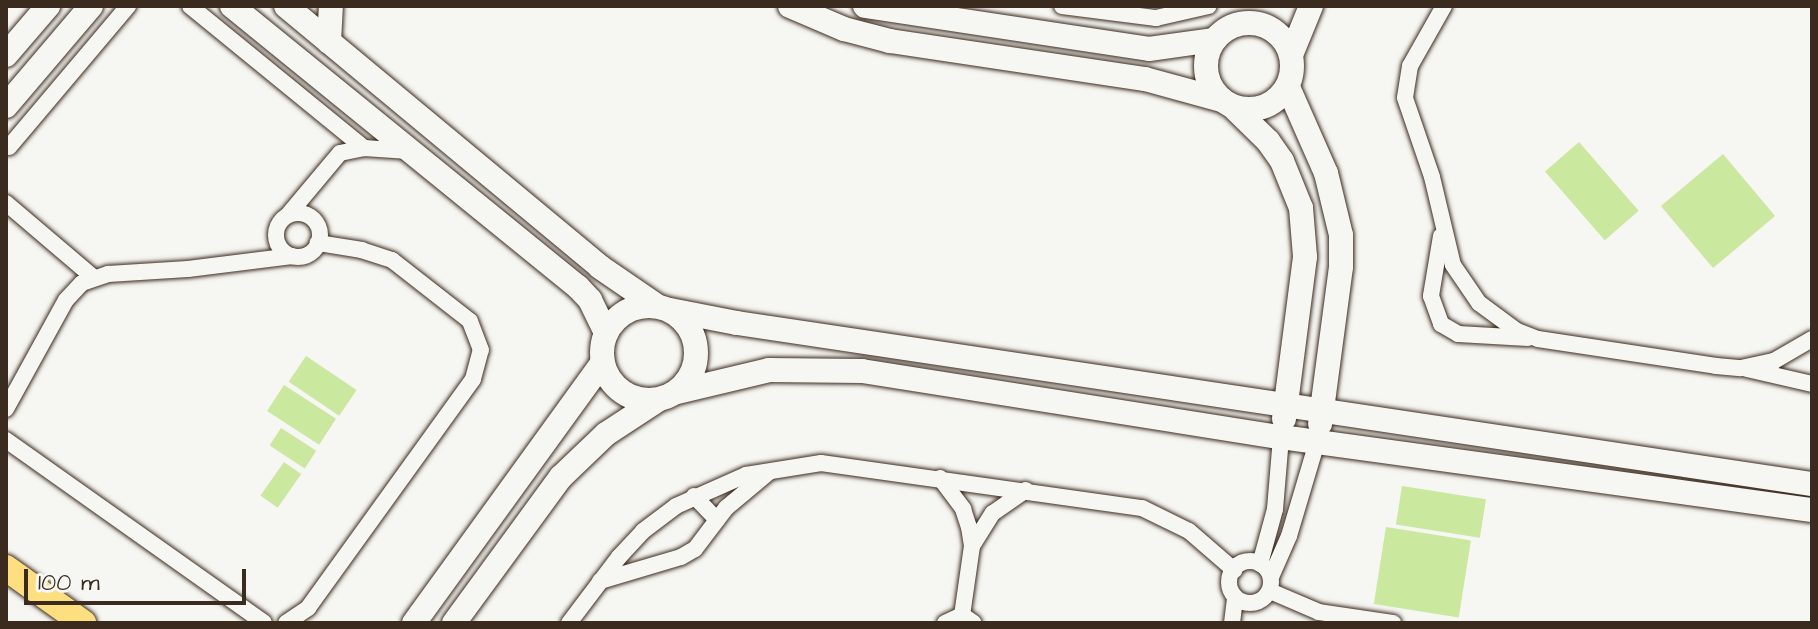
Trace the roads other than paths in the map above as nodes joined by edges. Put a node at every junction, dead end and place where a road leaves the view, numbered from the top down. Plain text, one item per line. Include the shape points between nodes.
1 (48, 6) edge
2 (91, 6) edge
3 (128, 6) edge
4 (190, 6) edge
5 (232, 6) edge
6 (286, 6) edge
7 (331, 6) edge
8 (790, 6) edge
9 (865, 6) edge
10 (1062, 6) edge
11 (1209, 6) edge
12 (1311, 6) edge
13 (1440, 9) edge
14 (1262, 14) edge
15 (1214, 40) junction
16 (329, 42) junction
17 (6, 55) edge
18 (1291, 55) junction
19 (319, 76) junction
20 (1288, 87) junction
21 (1227, 103) junction
22 (8, 104) edge
23 (334, 125) junction
24 (364, 148) junction
25 (7, 149) edge
26 (415, 152) junction
27 (340, 153) junction
28 (7, 206) edge
29 (288, 215) junction
30 (1443, 227) junction
31 (318, 243) junction
32 (292, 256) junction
33 (93, 277) junction
34 (664, 308) junction
35 (606, 333) junction
36 (1538, 339) junction
37 (1812, 339) edge
38 (603, 362) junction
39 (1741, 368) junction
40 (1812, 384) edge
41 (667, 396) junction
42 (1286, 405) junction
43 (6, 409) edge
44 (1322, 410) junction
45 (1281, 437) junction
46 (6, 440) edge
47 (1317, 442) junction
48 (773, 469) junction
49 (940, 478) junction
50 (1812, 484) edge
51 (1026, 490) junction
52 (694, 496) junction
53 (963, 509) junction
54 (1812, 510) edge
55 (993, 513) junction
56 (717, 520) junction
57 (643, 531) junction
58 (972, 546) junction
59 (655, 563) junction
60 (6, 568) edge
61 (1234, 570) junction
62 (1267, 577) junction
63 (599, 582) junction
64 (45, 596) junction
65 (1235, 597) junction
66 (968, 619) edge
67 (41, 623) edge
68 (83, 623) edge
69 (264, 623) edge
70 (286, 623) edge
71 (414, 623) edge
72 (454, 623) edge
73 (569, 623) edge
74 (945, 623) edge
75 (1232, 623) edge
76 (1393, 623) edge

1 - 17 street
2 - 22 street
3 - 25 street
4 - 23 street
5 - 19 street
6 - 16 street
7 - 16 street
8 - 21 street via 890,41 1145,79
9 - 15 street via 1149,49
10 - 11 street via 1156,18
12 - 18 street
13 - 30 street via 1410,66 1405,98
14 - 15 street
14 - 18 street
15 - 21 street via 1206,72 1211,87
16 - 34 street via 600,267
18 - 20 street
19 - 23 street
19 - 26 street
20 - 21 street via 1257,109
20 - 44 street via 1326,173 1341,235
21 - 42 street via 1282,161 1301,208 1305,257
22 - 25 street
23 - 24 street
23 - 27 street
24 - 26 street
24 - 27 street
26 - 35 street via 578,287
27 - 29 street
28 - 33 street
29 - 31 street via 309,216 318,228
29 - 32 street via 278,226 277,241
30 - 36 street via 1453,265 1479,303 1517,331
30 - 36 street via 1431,296 1441,324 1468,336
31 - 32 street via 307,254
31 - 70 street via 392,260 470,321 481,350 473,379 308,608
32 - 33 street
33 - 43 street via 66,300
34 - 35 street via 627,311
34 - 41 street via 682,318 696,342 694,369
34 - 42 street
35 - 38 street
36 - 39 street
37 - 39 street via 1774,361
38 - 41 street via 617,388 629,396
38 - 71 street
39 - 40 street
41 - 45 street via 769,370 831,368
41 - 72 street via 606,434 561,477
42 - 44 street
42 - 45 street
44 - 47 street
44 - 50 street
45 - 47 street
45 - 62 street
46 - 69 street
47 - 54 street
47 - 62 street via 1289,536
48 - 49 street via 821,463
48 - 52 street
48 - 56 street
49 - 51 street
49 - 53 street
51 - 55 street
51 - 61 street via 1142,508 1167,517
52 - 56 street
52 - 57 street
53 - 55 street
53 - 58 street
55 - 58 street
56 - 59 street via 695,549
57 - 59 street
57 - 63 street
58 - 66 street
59 - 63 street
60 - 64 main road
61 - 62 street via 1245,562
61 - 65 street via 1230,584
62 - 65 street via 1258,602
62 - 76 street via 1319,612
63 - 73 street
64 - 67 main road
64 - 68 main road
65 - 75 street
66 - 74 street

